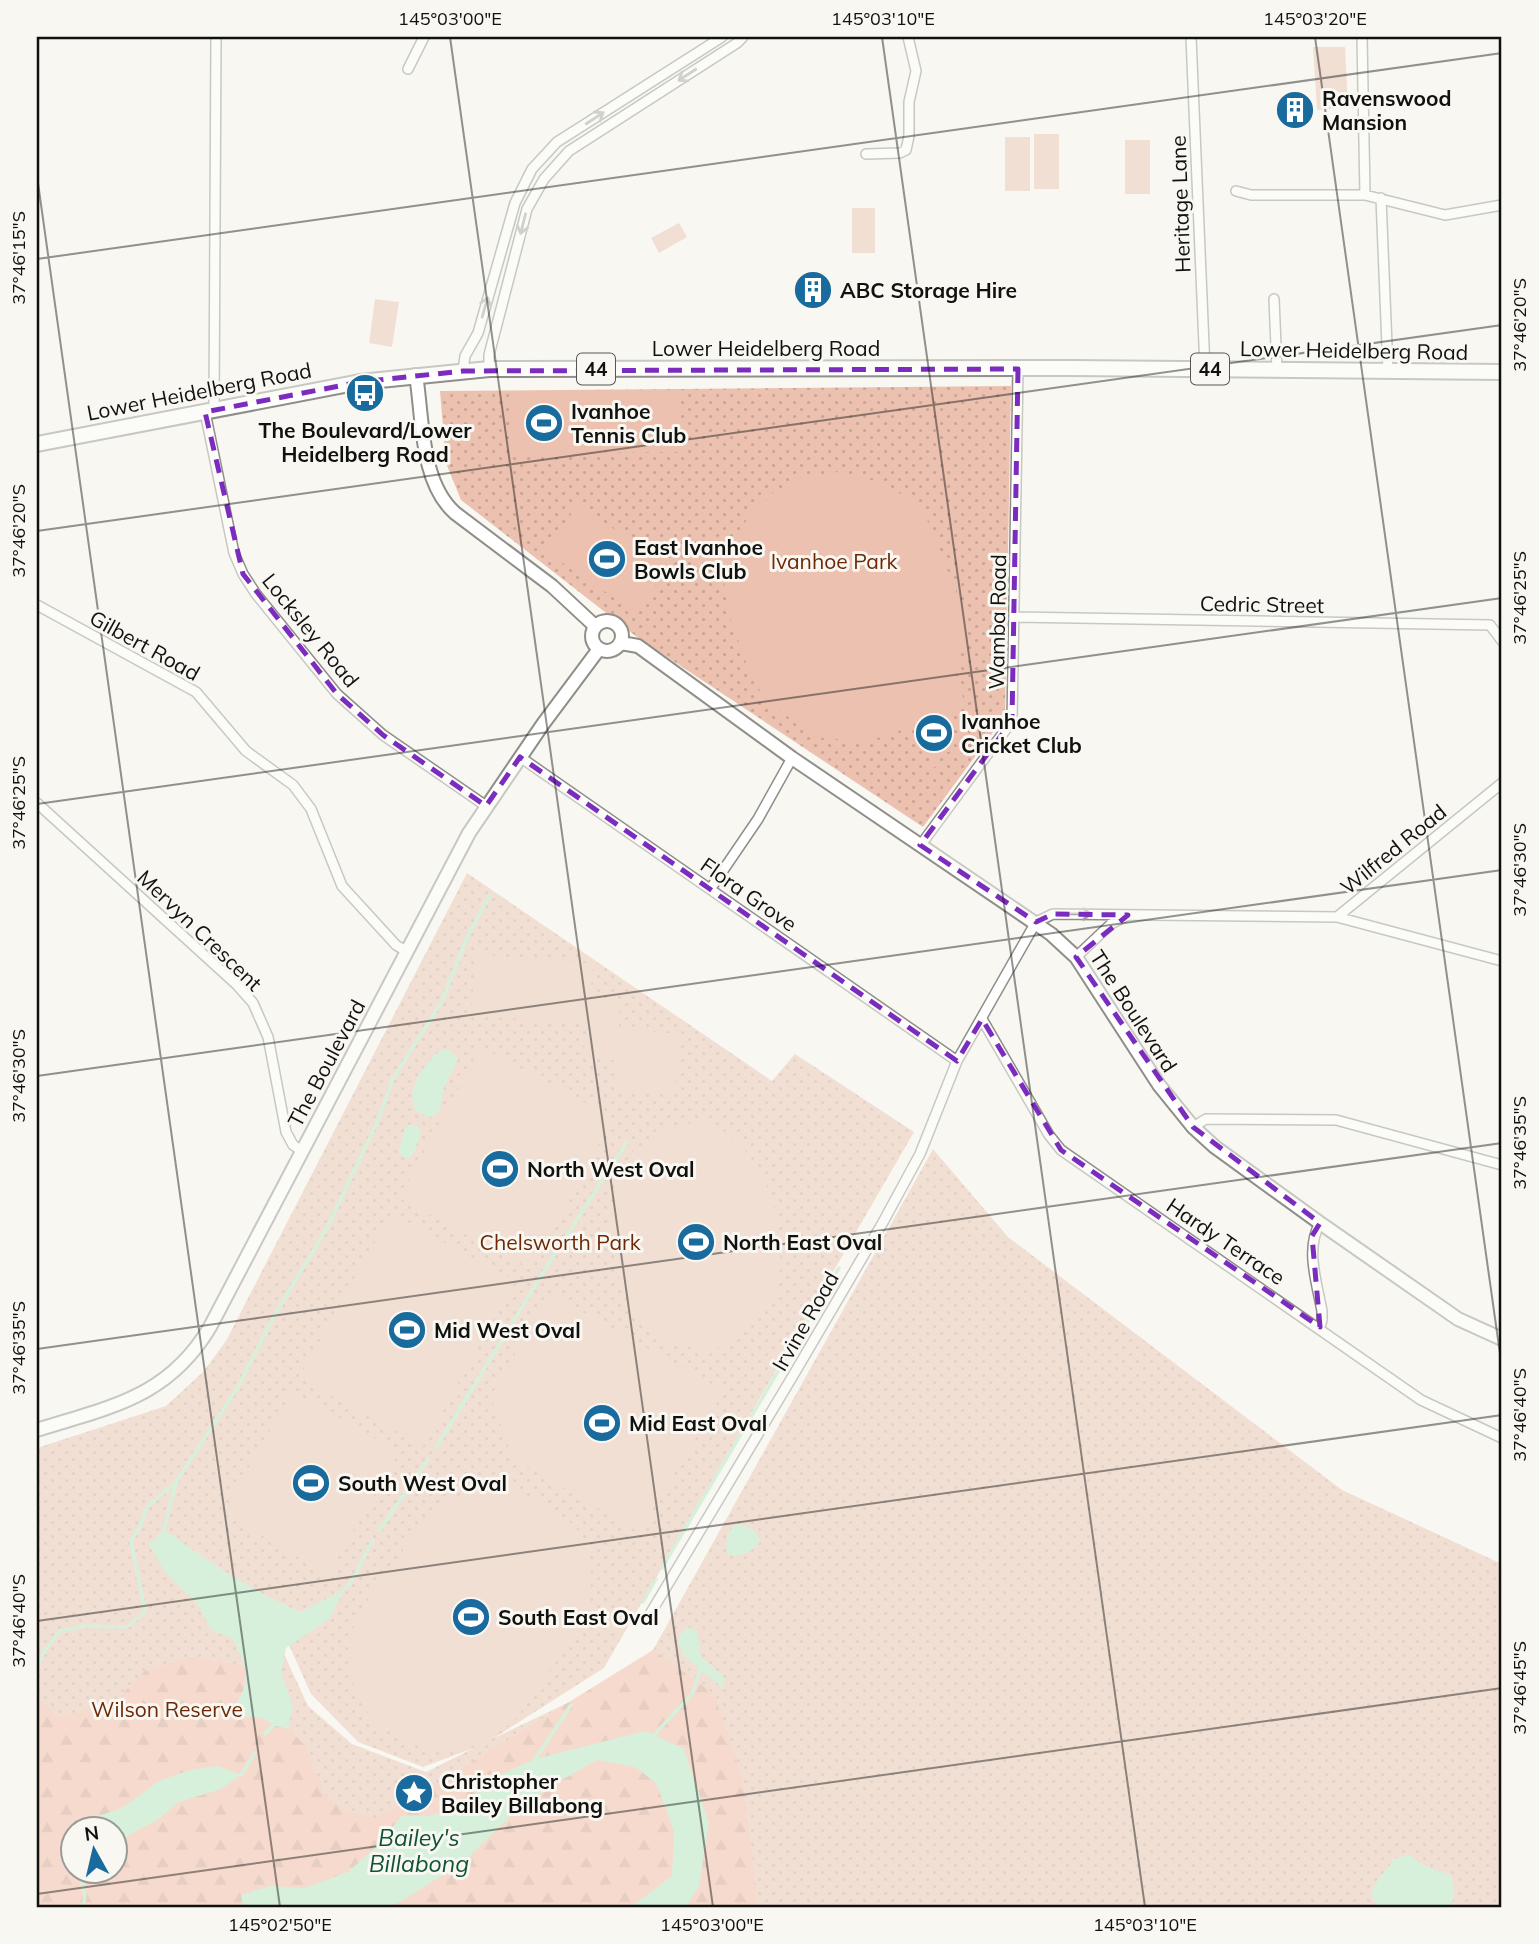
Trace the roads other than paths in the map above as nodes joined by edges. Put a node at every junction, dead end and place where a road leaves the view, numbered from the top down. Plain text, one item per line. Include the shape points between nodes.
1 (216, 37) edge
2 (424, 37) edge
3 (722, 37) edge
4 (743, 37) edge
5 (908, 37) edge
6 (1191, 37) edge
7 (1362, 37) edge
8 (408, 69) dead end
9 (866, 154) dead end
10 (1236, 191) dead end
11 (1365, 195) junction
12 (1381, 198) junction
13 (1502, 205) edge
14 (1274, 299) dead end
15 (489, 369) junction
16 (1018, 369) junction
17 (1205, 369) junction
18 (1277, 370) junction
19 (463, 371) junction
20 (1388, 371) junction
21 (1502, 372) edge
22 (416, 375) junction
23 (209, 411) junction
24 (37, 444) edge
25 (37, 605) edge
26 (1015, 617) junction
27 (595, 626) junction
28 (1502, 641) edge
29 (621, 643) junction
30 (599, 649) junction
31 (520, 757) junction
32 (792, 758) junction
33 (1502, 783) edge
34 (37, 803) edge
35 (486, 806) junction
36 (920, 846) junction
37 (711, 888) junction
38 (1128, 915) junction
39 (1337, 917) junction
40 (1036, 922) junction
41 (406, 951) junction
42 (1076, 957) junction
43 (1502, 961) edge
44 (982, 1019) junction
45 (957, 1061) junction
46 (1193, 1127) junction
47 (302, 1151) junction
48 (1502, 1165) edge
49 (1320, 1223) junction
50 (1320, 1327) junction
51 (1502, 1339) edge
52 (37, 1430) edge
53 (1502, 1438) edge
54 (647, 1619) dead end

1 - 23 street, Locksley Road
2 - 8 street
19 -> 3 street via 515,203 532,169 557,142
4 -> 15 street via 569,151 544,178 527,209
5 - 9 street via 916,71 906,150
6 - 17 street, Heritage Lane
7 - 11 street
10 - 11 street via 1251,195
11 - 12 street
12 - 13 street via 1445,215
12 - 20 street
14 - 18 street
15 - 16 main road, Lower Heidelberg Road / 44
15 - 19 main road, Lower Heidelberg Road / 44
16 - 17 main road, Lower Heidelberg Road / 44
16 - 26 street, Wamba Road
17 - 18 main road, Lower Heidelberg Road / 44
18 - 20 main road, Lower Heidelberg Road / 44
19 - 22 main road, Lower Heidelberg Road / 44
20 - 21 main road, Lower Heidelberg Road / 44
22 - 23 main road, Lower Heidelberg Road / 44
22 - 27 street via 429,467 444,503 552,586
23 - 24 main road, Lower Heidelberg Road / 44
23 - 35 street, Locksley Road via 234,552 256,594 337,694 383,735
25 - 41 street, Gilbert Road via 196,692 246,751 293,785 311,809 342,886
26 - 28 street, Cedric Street via 1490,625
26 - 36 street, Wamba Road via 1012,721
27 - 29 street via 614,622 621,628
27 - 30 street via 593,641
29 - 30 street via 609,651
29 - 32 street, The Boulevard via 638,646
30 - 31 street, The Boulevard
31 - 35 street, The Boulevard
31 - 37 street, Flora Grove
32 - 36 street, The Boulevard
32 - 37 street
33 - 39 street, Wilfred Road
34 - 47 street, Mervyn Crescent via 253,1003 268,1037 286,1132
35 - 41 street, The Boulevard
36 - 40 street, The Boulevard
37 - 45 street, Flora Grove
38 - 39 street, Wilfred Road
40 -> 38 street, Wilfred Road via 1053,914
38 - 42 street via 1111,924
39 - 43 street
40 - 42 street, The Boulevard
40 - 44 street, Irvine Road
41 - 47 street, The Boulevard
42 - 46 street, The Boulevard via 1159,1085
44 - 45 street, Irvine Road
44 - 50 street, Hardy Terrace via 1061,1150
45 - 54 street, Irvine Road via 920,1154 882,1224
46 - 48 street via 1206,1119 1336,1120
46 - 49 street, The Boulevard
47 - 52 street, The Boulevard via 190,1358 127,1401
49 - 50 street via 1312,1236
49 - 51 street, The Boulevard via 1458,1319
50 - 53 street, Hardy Terrace via 1421,1399

